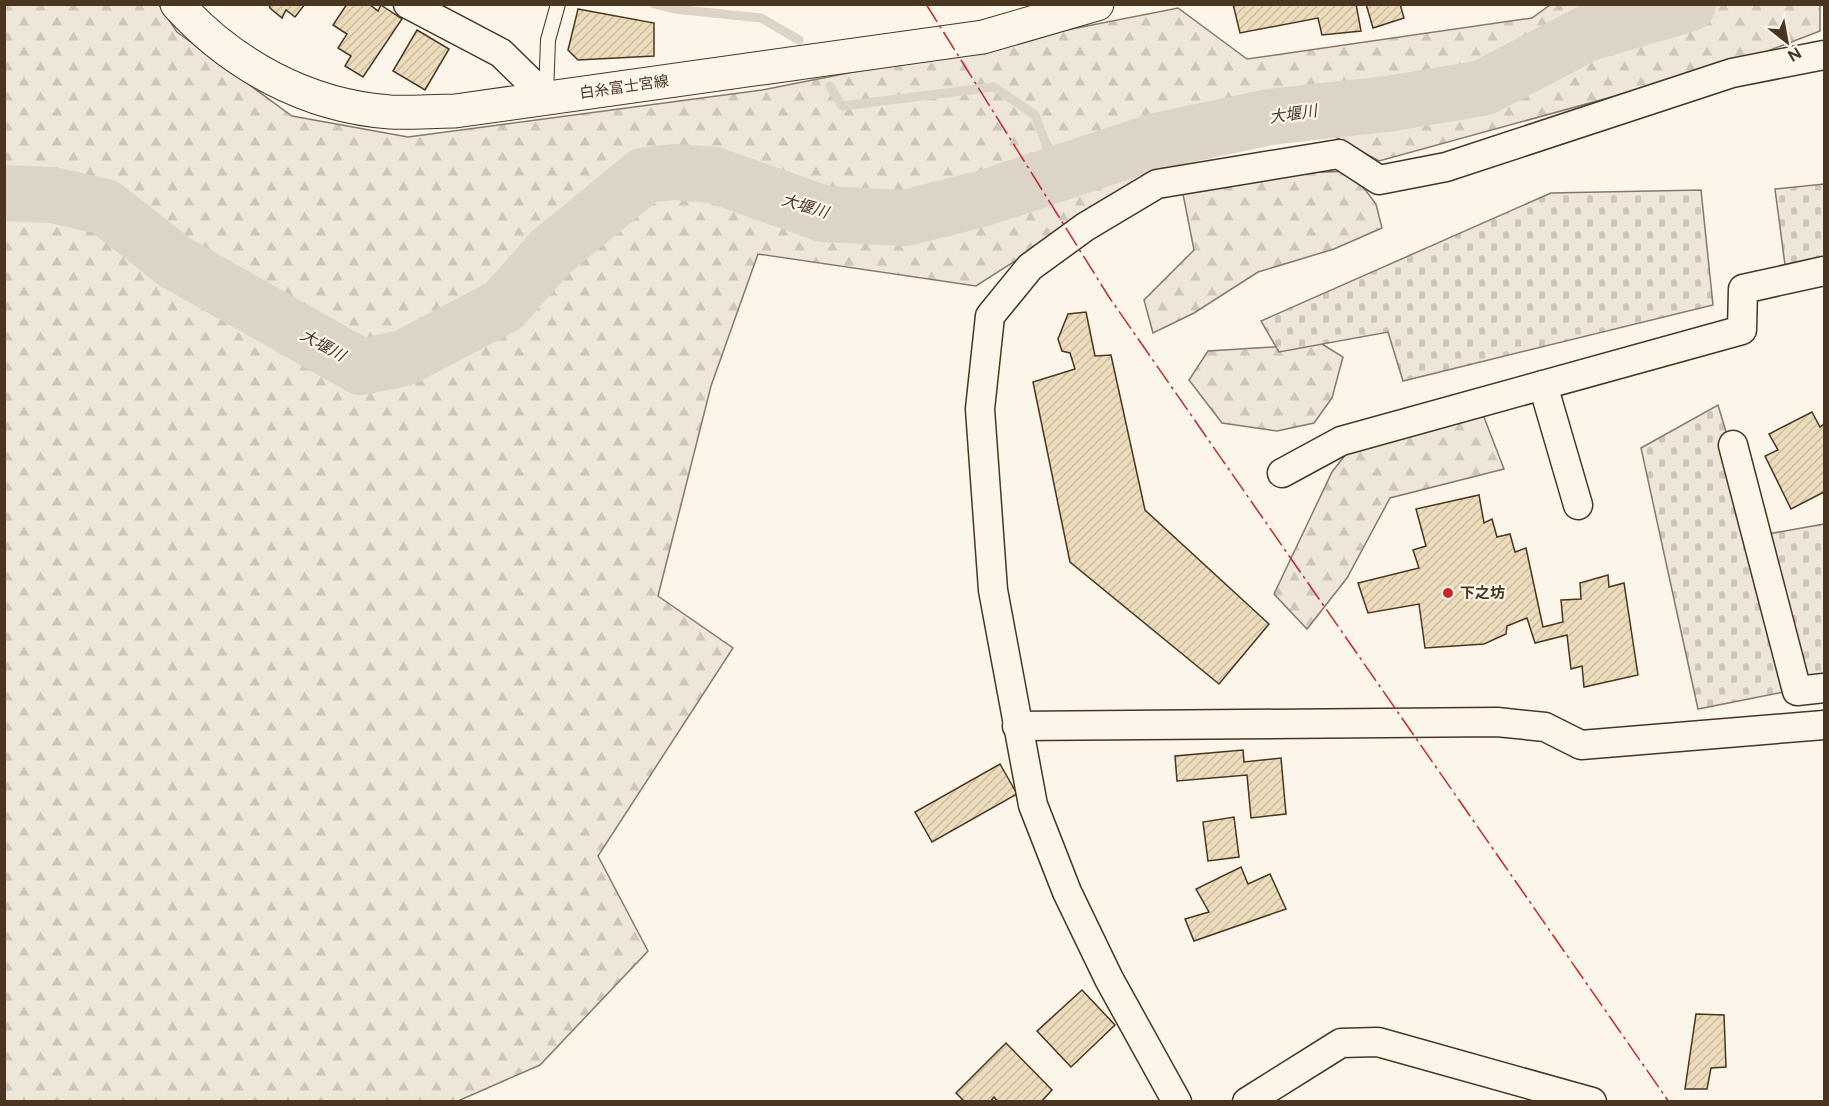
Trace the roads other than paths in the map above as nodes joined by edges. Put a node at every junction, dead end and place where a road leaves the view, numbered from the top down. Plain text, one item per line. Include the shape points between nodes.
1 (177, 4) edge
2 (408, 4) edge
3 (558, 4) edge
4 (1097, 4) edge
5 (1824, 54) edge
6 (546, 97) junction
7 (1824, 272) edge
8 (1543, 386) junction
9 (1734, 445) dead end
10 (1282, 472) dead end
11 (1578, 504) dead end
12 (1824, 688) edge
13 (1824, 725) edge
14 (1017, 726) junction
15 (1178, 1101) edge
16 (1246, 1101) edge
17 (1592, 1101) edge

1 - 6 main road, 白糸富士宮線 via 230,54 266,76 324,101 390,112 454,111
2 - 6 street via 501,53
3 - 6 lane via 548,40
4 - 6 main road, 白糸富士宮線 via 983,37
5 - 14 street via 1731,72 1446,166 1379,180 1339,154 1157,184 1085,226 1030,267 990,316 980,409 993,590
7 - 8 street via 1743,289 1742,330
8 - 10 street via 1341,441
8 - 11 street
9 - 12 street via 1797,691
13 - 14 street via 1581,745 1545,727 1497,722
14 - 15 street via 1033,806 1067,892 1109,979
16 - 17 street via 1341,1043 1377,1042

